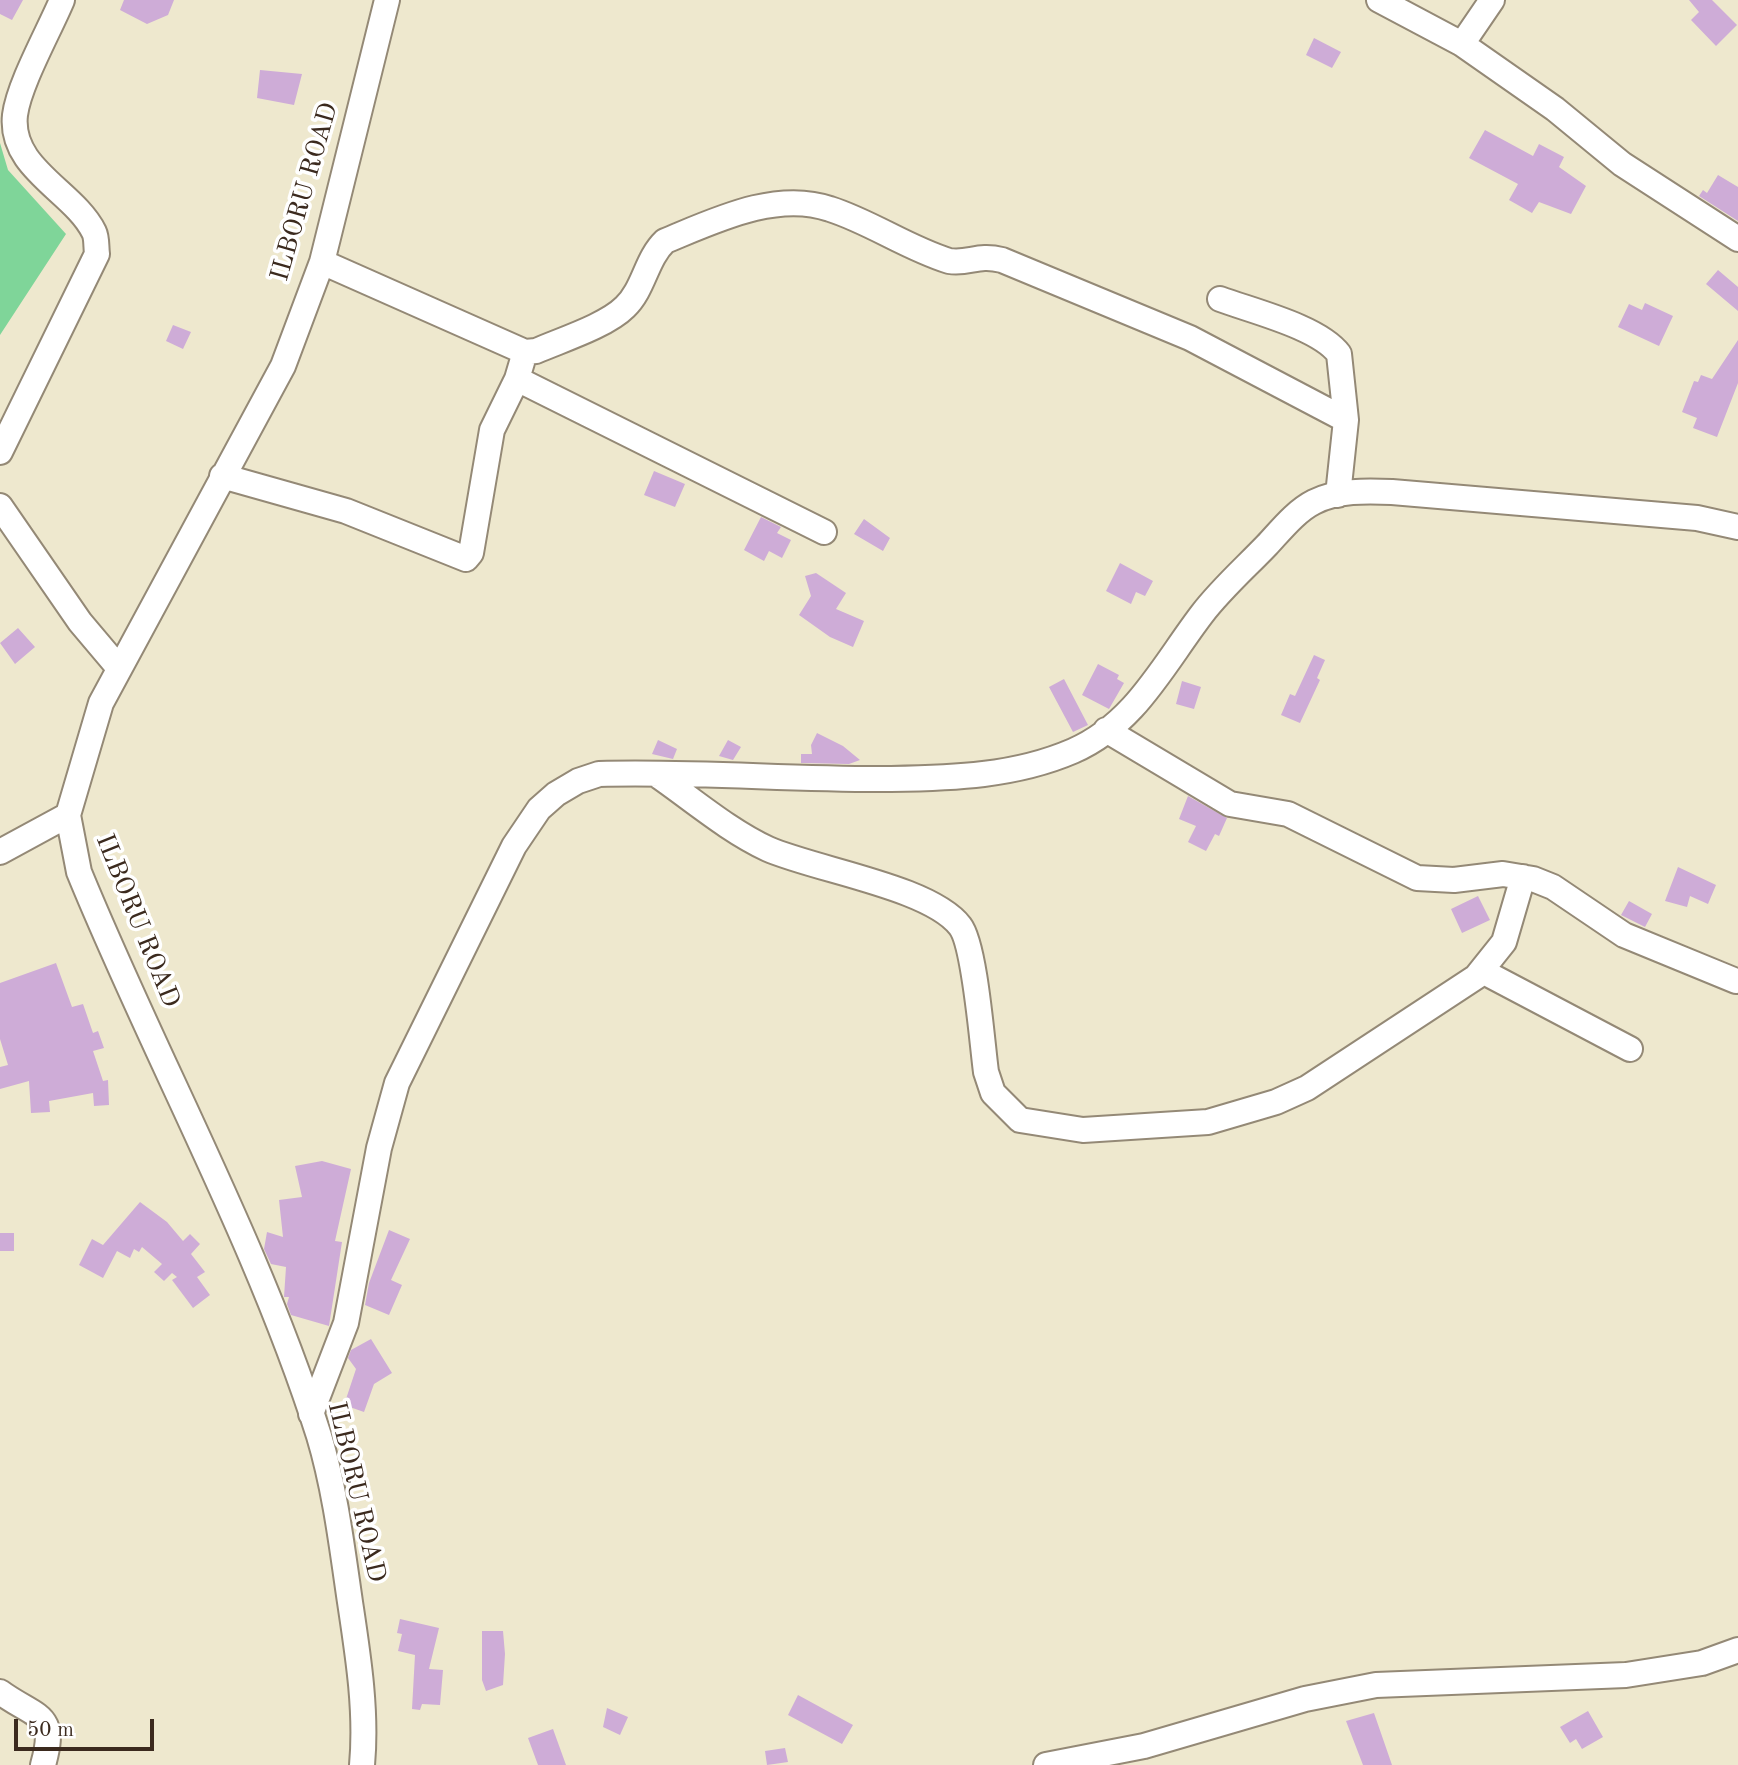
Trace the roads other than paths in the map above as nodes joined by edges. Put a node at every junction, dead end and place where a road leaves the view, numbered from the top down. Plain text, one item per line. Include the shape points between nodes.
1 (62, 0) edge
2 (387, 0) edge
3 (1379, 0) edge
4 (1492, 0) edge
5 (1462, 44) junction
6 (1738, 239) edge
7 (321, 262) junction
8 (1220, 299) dead end
9 (525, 352) junction
10 (517, 379) junction
11 (1346, 420) junction
12 (0, 452) edge
13 (222, 476) junction
14 (1338, 495) junction
15 (0, 506) edge
16 (1738, 527) edge
17 (824, 532) dead end
18 (118, 667) junction
19 (1106, 730) junction
20 (657, 775) junction
21 (68, 816) junction
22 (0, 852) edge
23 (1523, 877) junction
24 (1482, 971) junction
25 (1736, 981) edge
26 (1630, 1049) dead end
27 (311, 1414) junction
28 (1738, 1650) edge
29 (0, 1692) edge
30 (363, 1754) edge
31 (43, 1765) edge
32 (382, 1765) edge
33 (1046, 1765) edge

1 - 12 street via 20,97 16,132 34,167 95,234 97,254
2 - 7 street, ILBORU ROAD
3 - 5 street
4 - 5 street
5 - 6 street via 1555,109 1622,164
7 - 9 street
7 - 13 street, ILBORU ROAD via 283,366
8 - 11 street via 1334,346 1342,363
9 - 10 street
9 - 11 street via 536,351 625,308 665,241 761,205 799,203 829,208 948,261 983,256 1002,260 1190,338
10 - 13 street via 492,430 471,553 466,559 346,511
10 - 17 street
11 - 14 street
13 - 18 street, ILBORU ROAD
14 - 16 street via 1392,492 1543,503 1697,518
14 - 19 street via 1312,502 1292,519 1202,613 1156,684
15 - 18 street via 80,622
18 - 21 street, ILBORU ROAD via 101,703
19 - 20 street via 1075,750 1032,766 964,778
19 - 23 street via 1210,795 1230,804 1288,814 1418,878 1454,880 1503,873
20 - 24 street via 766,848 903,893 952,918 966,938 993,1093 1009,1112 1036,1125 1083,1130 1208,1122 1276,1102 1307,1088
20 - 27 street via 599,774 578,781 538,809 514,846 397,1083 387,1112 352,1299
21 - 22 street
21 - 27 street, ILBORU ROAD via 79,872 243,1244
23 - 24 street via 1504,942
23 - 25 street via 1553,887 1624,935
24 - 26 street
27 - 30 street, ILBORU ROAD via 344,1560 356,1645
28 - 33 street via 1702,1663 1626,1675 1376,1685 1305,1699 1144,1746
29 - 31 street via 49,1728
30 - 32 street

